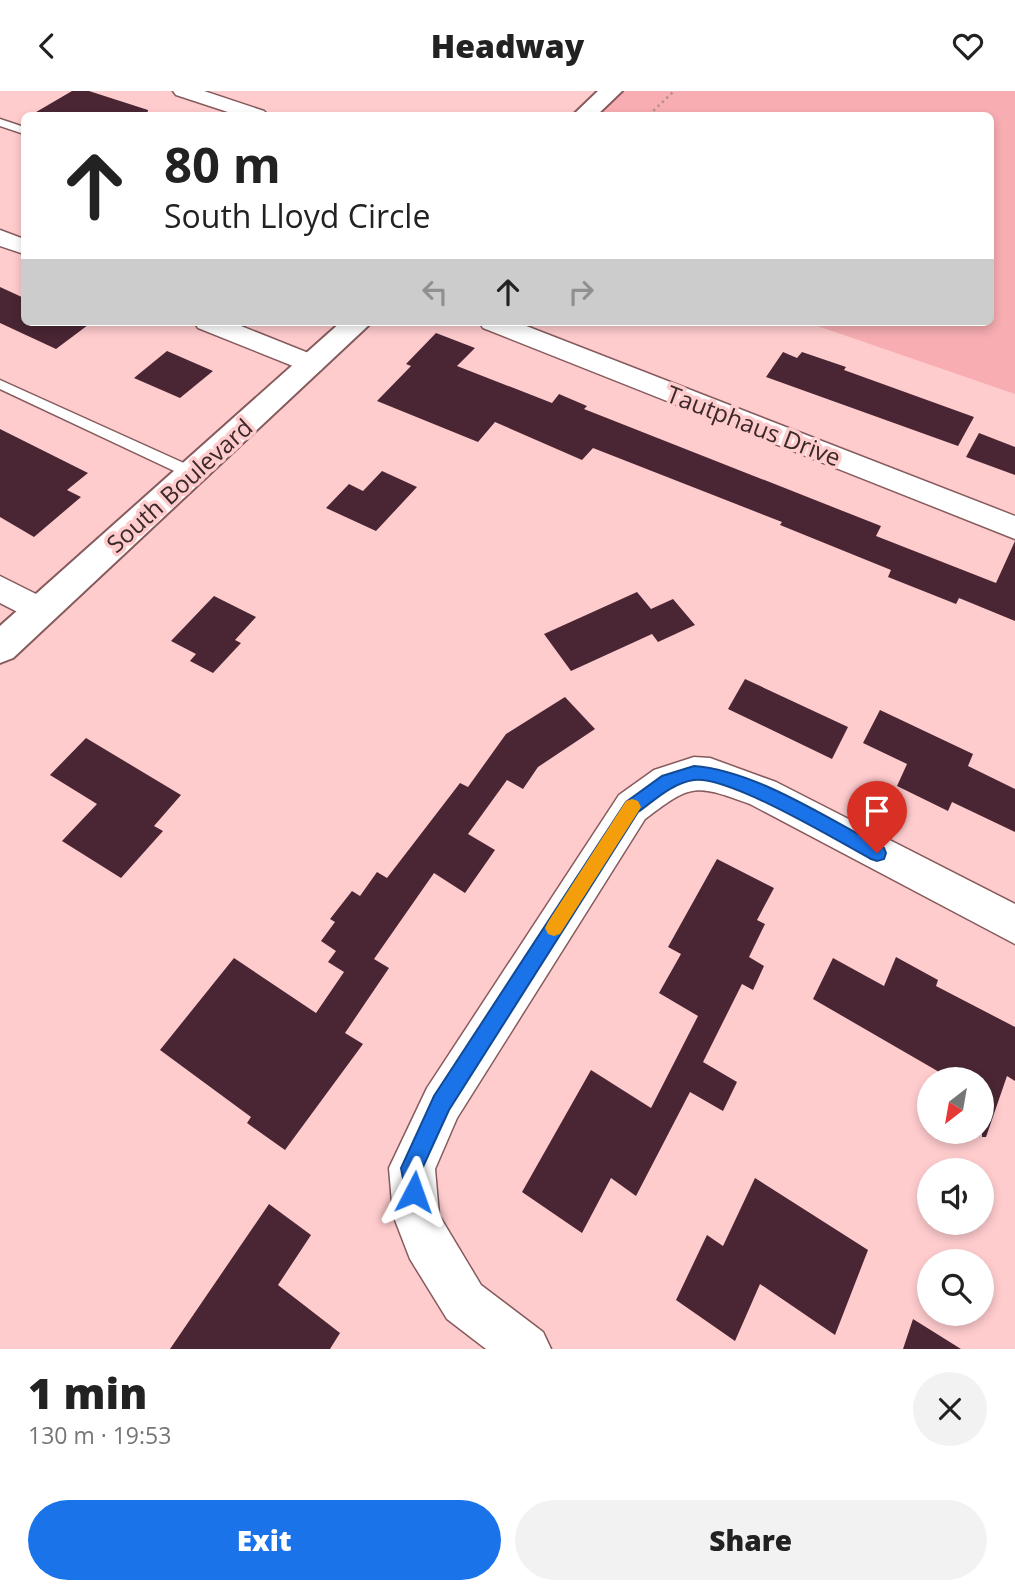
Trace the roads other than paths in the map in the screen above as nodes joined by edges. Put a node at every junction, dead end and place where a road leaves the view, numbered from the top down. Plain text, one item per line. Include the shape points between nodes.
1 (611, 91) edge
2 (191, 92) edge
3 (248, 112) edge
4 (587, 112) edge
5 (0, 121) edge
6 (21, 130) edge
7 (0, 237) edge
8 (21, 246) edge
9 (217, 326) edge
10 (354, 326) edge
11 (502, 326) edge
12 (312, 364) junction
13 (0, 384) edge
14 (192, 474) junction
15 (1015, 528) edge
16 (0, 587) edge
17 (41, 611) junction
18 (0, 649) edge
19 (1015, 925) edge
20 (526, 1349) edge

1 - 4 street
2 - 3 street
5 - 6 lane
7 - 8 street
9 - 12 street
10 - 12 street, South Boulevard
11 - 15 street, Tautphaus Drive
12 - 14 street, South Boulevard
13 - 14 lane
14 - 17 street, South Boulevard
16 - 17 street
17 - 18 street, South Boulevard
19 - 20 street via 763,793 710,774 694,773 667,781 632,807 442,1103 412,1168 416,1215 427,1243 464,1302

